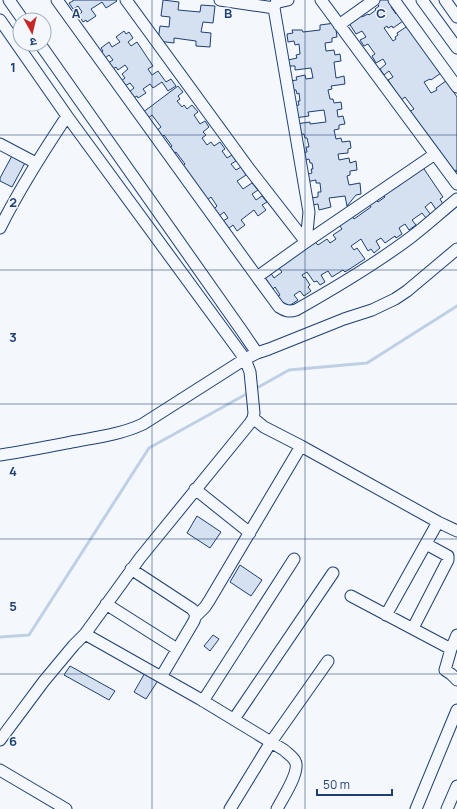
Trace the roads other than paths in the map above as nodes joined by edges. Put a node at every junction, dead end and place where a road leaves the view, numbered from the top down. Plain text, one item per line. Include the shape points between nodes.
1 (9, 0) edge
2 (57, 0) edge
3 (126, 0) edge
4 (220, 0) edge
5 (288, 0) edge
6 (321, 0) edge
7 (374, 0) edge
8 (394, 0) edge
9 (422, 0) edge
10 (445, 0) edge
11 (274, 8) junction
12 (17, 12) edge
13 (457, 17) edge
14 (0, 20) edge
15 (339, 25) junction
16 (457, 48) edge
17 (46, 52) edge
18 (457, 88) edge
19 (67, 116) junction
20 (0, 144) edge
21 (435, 154) junction
22 (36, 163) junction
23 (457, 184) edge
24 (457, 198) edge
25 (0, 228) edge
26 (306, 242) junction
27 (457, 249) edge
28 (257, 278) junction
29 (258, 353) junction
30 (245, 360) junction
31 (253, 413) junction
32 (301, 446) junction
33 (0, 456) edge
34 (195, 489) junction
35 (438, 522) junction
36 (457, 531) edge
37 (250, 532) junction
38 (426, 544) junction
39 (294, 560) dead end
40 (131, 569) junction
41 (333, 573) dead end
42 (351, 596) dead end
43 (106, 604) junction
44 (386, 615) junction
45 (196, 616) junction
46 (413, 628) junction
47 (85, 634) junction
48 (457, 635) edge
49 (451, 649) junction
50 (177, 650) junction
51 (328, 661) dead end
52 (160, 676) junction
53 (457, 680) edge
54 (203, 701) junction
55 (457, 710) edge
56 (234, 719) junction
57 (0, 740) edge
58 (271, 742) junction
59 (2, 775) edge
60 (457, 786) edge
61 (66, 809) edge
62 (230, 809) edge
63 (277, 809) edge
64 (416, 809) edge
65 (447, 809) edge

1 - 12 street
2 - 28 street
3 - 26 street
4 - 11 street
5 - 11 street via 276,3
6 - 15 street
7 - 15 street
8 - 18 street
9 - 16 street
10 - 13 street
11 - 26 street via 309,212
14 - 19 street
15 - 21 street
17 - 29 street
19 - 22 street
19 - 30 street
20 - 22 street
21 - 23 street
21 - 26 street
22 - 25 street
24 - 28 street via 411,238 367,268 296,310 284,310 279,307
26 - 28 street
27 - 29 street via 394,299 372,310
29 - 30 street
30 - 31 street via 250,372
30 - 33 street via 143,424 126,431
31 - 32 street via 264,427
31 - 34 street via 250,423
32 - 35 street
32 - 37 street
34 - 37 street
34 - 40 street
35 - 36 street
35 - 38 street
37 - 45 street via 209,601
38 - 44 street
38 - 46 street via 448,556 448,560
39 - 54 street
40 - 43 street
40 - 45 street via 192,609
41 - 56 street
42 - 44 street
43 - 47 street
43 - 50 street
44 - 46 street
45 - 50 street
46 - 49 street
47 - 52 street
47 - 57 street via 44,681
48 - 49 street
49 - 53 street via 444,670
50 - 52 street
51 - 58 street
52 - 54 street
54 - 56 street
55 - 64 street
56 - 58 street
58 - 62 street
58 - 63 street via 284,750 295,761 297,768
59 - 61 street
60 - 65 street

